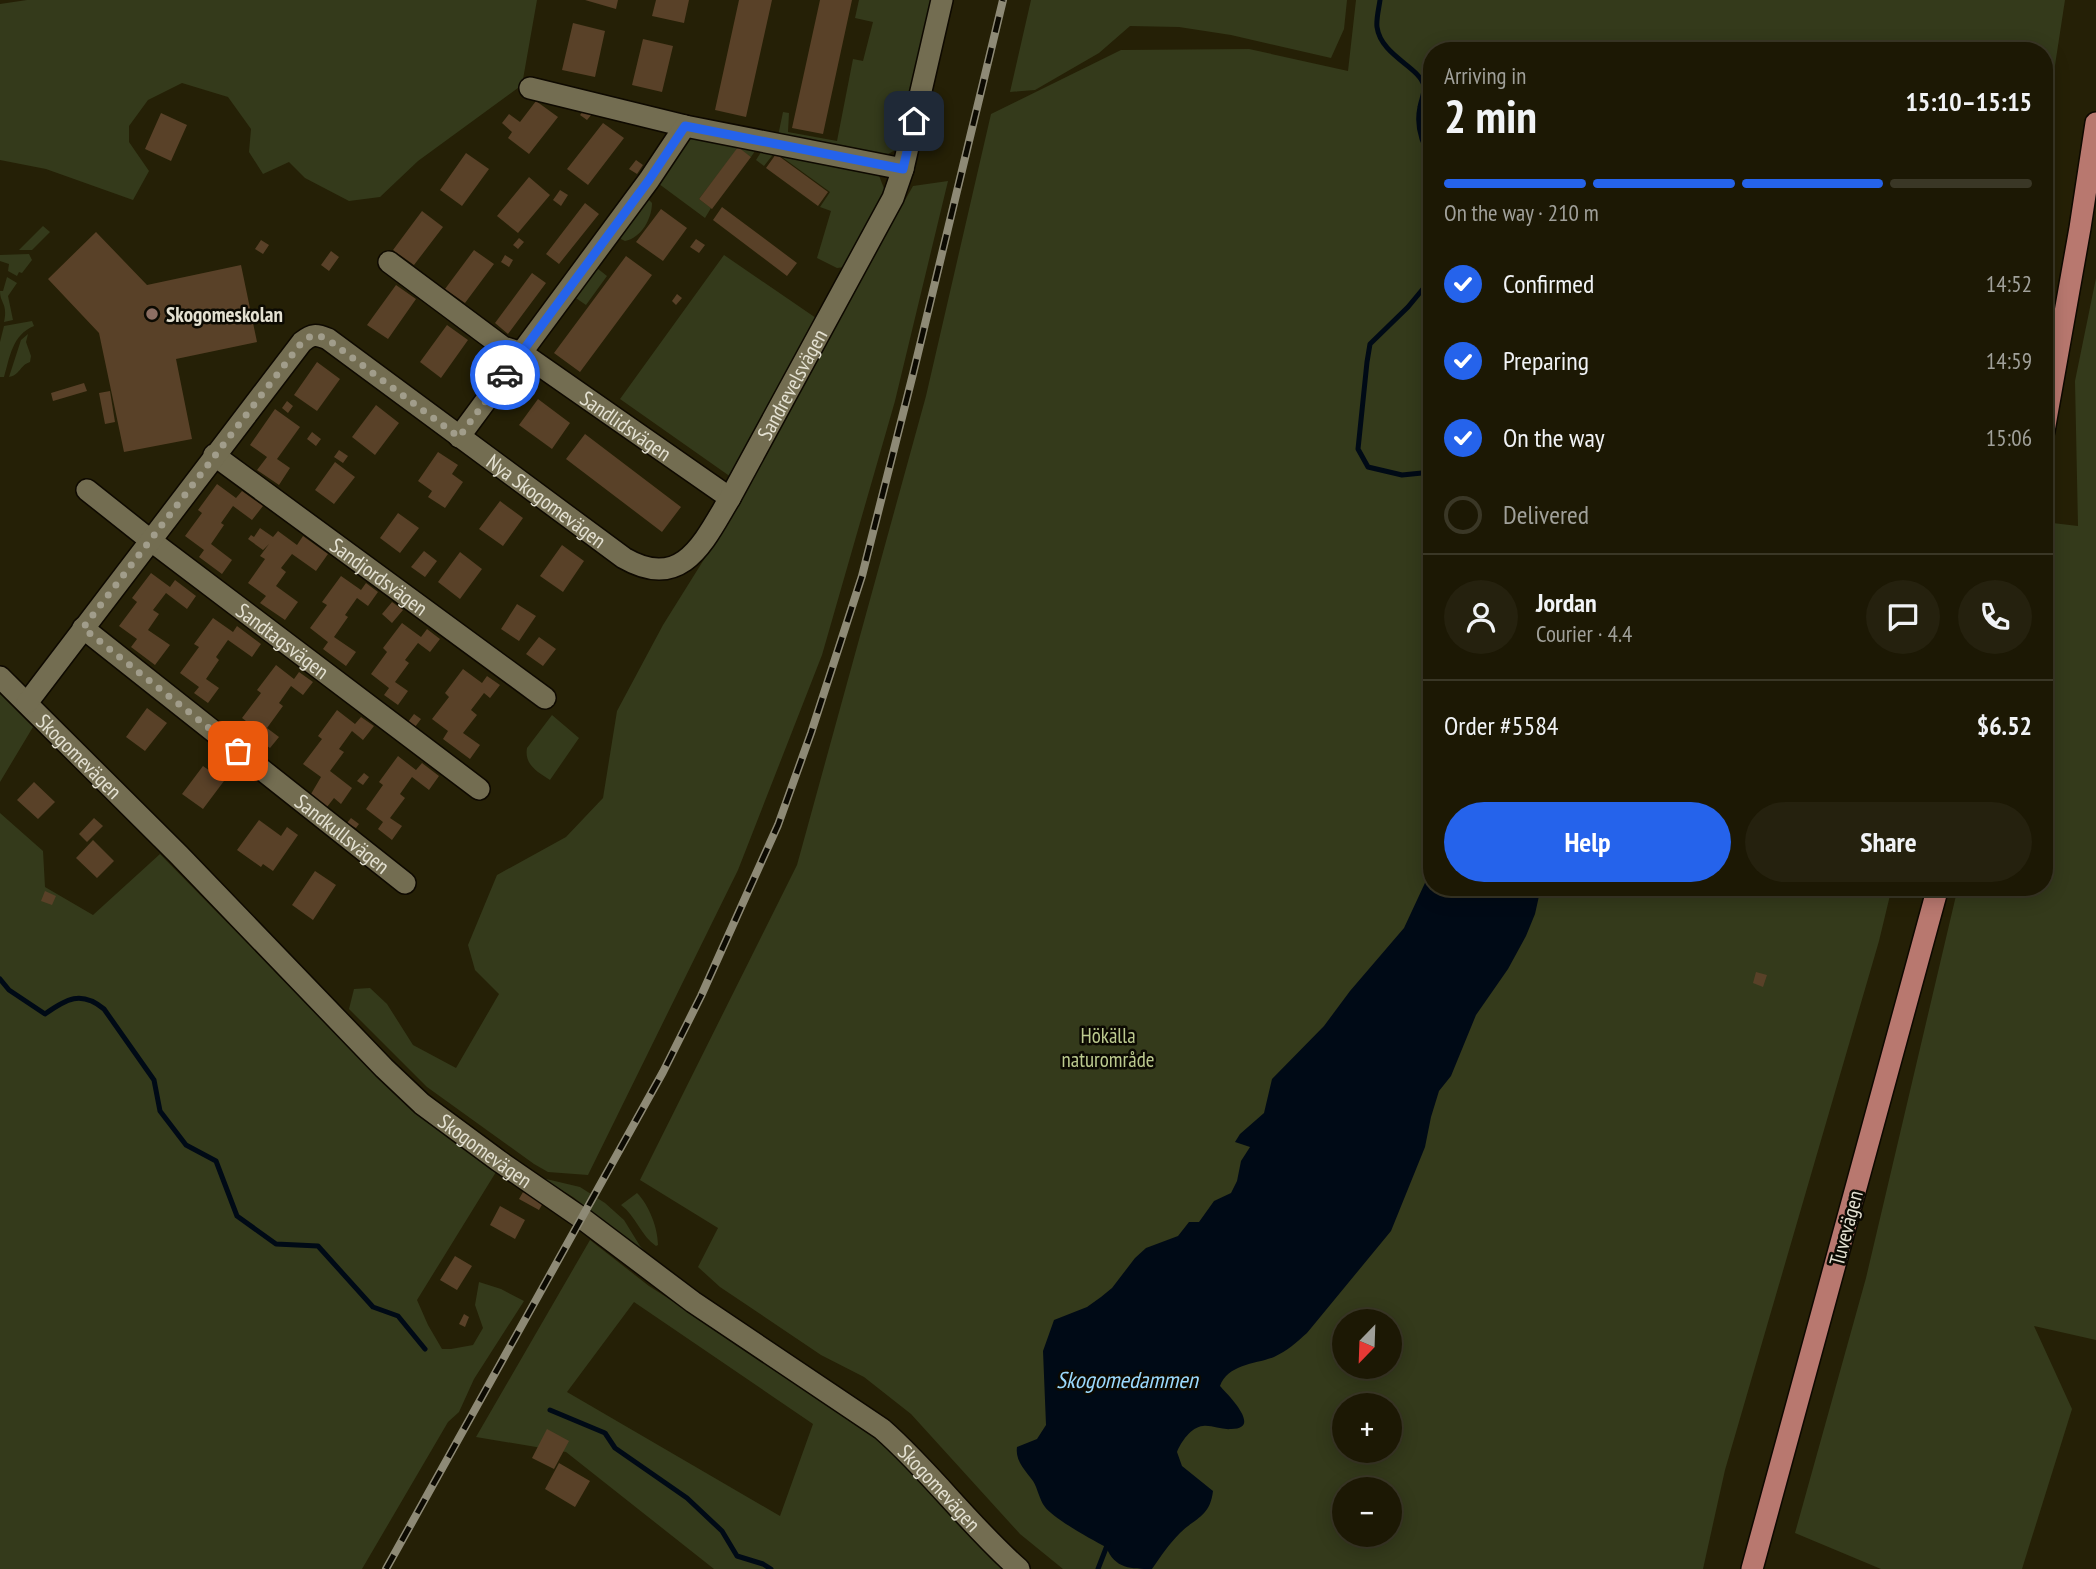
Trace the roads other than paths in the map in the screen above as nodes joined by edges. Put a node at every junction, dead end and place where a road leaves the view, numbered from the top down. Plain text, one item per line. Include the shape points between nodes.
1 (942, 0) edge
2 (530, 88) dead end
3 (2096, 123) edge
4 (685, 126) junction
5 (903, 169) junction
6 (389, 262) dead end
7 (522, 353) junction
8 (2053, 381) edge
9 (459, 437) junction
10 (214, 455) junction
11 (87, 490) dead end
12 (730, 498) junction
13 (150, 540) junction
14 (651, 569) joint
15 (83, 628) junction
16 (0, 677) edge
17 (545, 698) dead end
18 (27, 703) junction
19 (479, 789) dead end
20 (405, 883) dead end
21 (1936, 896) edge
22 (1019, 1569) edge
23 (1752, 1569) edge

1 - 5 street, Sandrevelsvägen
2 - 4 street
3 - 8 main road
4 - 5 street
4 - 7 street
5 - 12 street, Sandrevelsvägen via 893,198
6 - 7 street, Sandlidsvägen via 503,347
7 - 9 street
7 - 12 street, Sandlidsvägen
9 - 10 street, Nya Skogomevägen via 327,339 310,335
9 - 14 street, Nya Skogomevägen via 624,558
10 - 13 street, Nya Skogomevägen
10 - 17 street, Sandjordsvägen
11 - 13 street, Sandtagsvägen
12 - 14 street, Sandrevelsvägen via 693,555 672,567
13 - 15 street, Nya Skogomevägen
13 - 19 street, Sandtagsvägen
15 - 18 street, Nya Skogomevägen
15 - 20 street, Sandkullsvägen
16 - 18 street, Skogomevägen
18 - 22 street, Skogomevägen via 422,1104 693,1302 882,1429
21 - 23 main road, Tuvevägen

